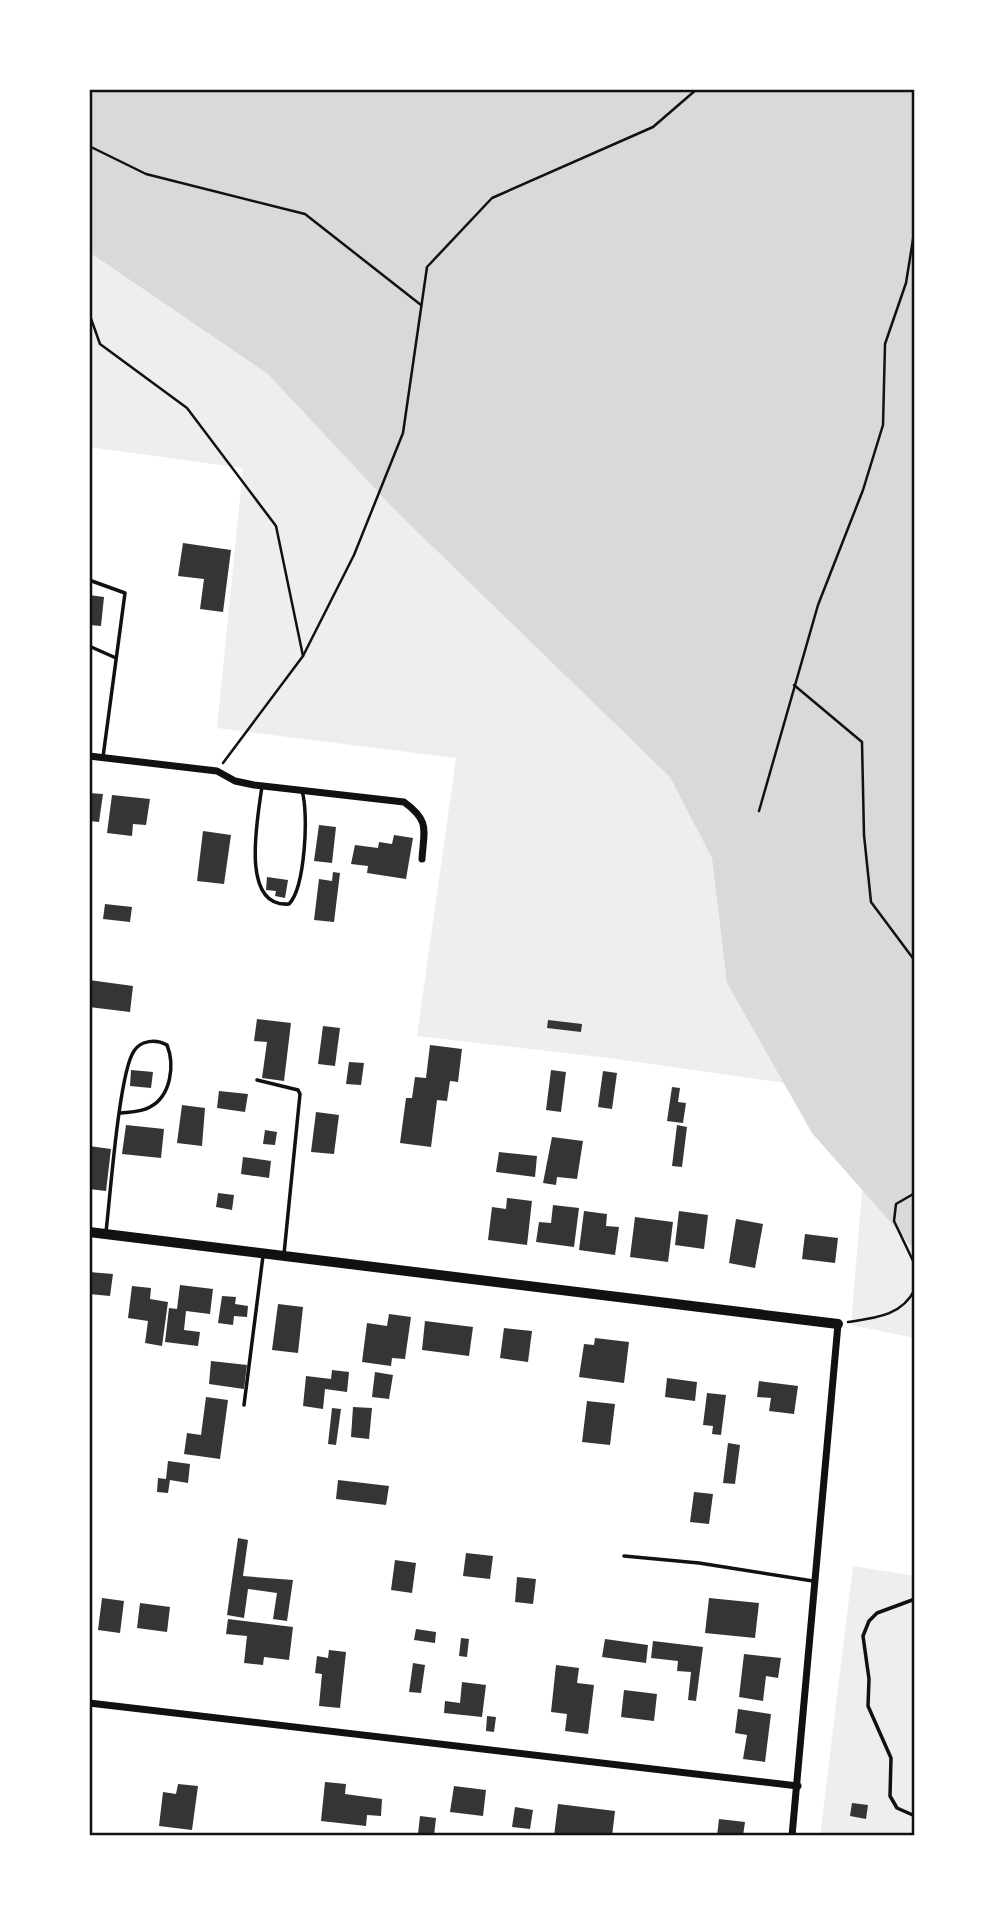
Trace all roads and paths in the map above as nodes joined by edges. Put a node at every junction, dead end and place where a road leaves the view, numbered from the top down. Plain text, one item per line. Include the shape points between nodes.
1 (697, 89) edge
2 (89, 146) edge
3 (915, 227) edge
4 (421, 305) junction
5 (89, 313) edge
6 (89, 580) edge
7 (89, 646) edge
8 (303, 656) junction
9 (116, 658) junction
10 (794, 685) junction
11 (89, 756) edge
12 (103, 757) junction
13 (217, 771) junction
14 (262, 786) junction
15 (302, 791) junction
16 (759, 811) dead end
17 (422, 859) dead end
18 (915, 961) edge
19 (257, 1080) dead end
20 (121, 1113) junction
21 (915, 1193) edge
22 (89, 1232) edge
23 (106, 1234) junction
24 (264, 1254) junction
25 (284, 1256) junction
26 (915, 1265) edge
27 (915, 1289) edge
28 (838, 1324) junction
29 (244, 1405) dead end
30 (624, 1556) dead end
31 (816, 1581) junction
32 (915, 1599) edge
33 (89, 1703) edge
34 (798, 1786) junction
35 (915, 1816) edge
36 (792, 1836) edge

1 - 4 path via 653,127 492,198 427,267
2 - 4 path via 146,174 305,215
3 - 10 path via 906,283 885,344 883,425
4 - 8 path via 402,433 354,555
5 - 8 path via 100,344 187,408 276,526
6 - 9 lane via 125,593
7 - 9 lane
8 - 13 path
9 - 12 lane
10 - 16 path
10 - 18 path via 863,742 864,835 871,902
11 - 12 street
12 - 13 street
13 - 14 street via 235,781
14 - 15 street
14 - 15 lane via 256,873 260,891 280,905 293,900 297,887 306,827
15 - 17 street via 404,802 425,824
19 - 25 lane via 300,1094
20 - 20 lane via 134,1050 144,1042 158,1040 167,1045 171,1066 162,1097 151,1107
20 - 23 lane
21 - 26 path via 896,1204 894,1221
22 - 23 street
23 - 24 street
24 - 25 street
24 - 29 lane
25 - 28 street
27 - 28 path via 900,1310
28 - 31 street
30 - 31 lane
31 - 34 street
32 - 35 lane via 877,1613 863,1636 868,1706 891,1758 890,1796 897,1808
33 - 34 street
34 - 36 street

